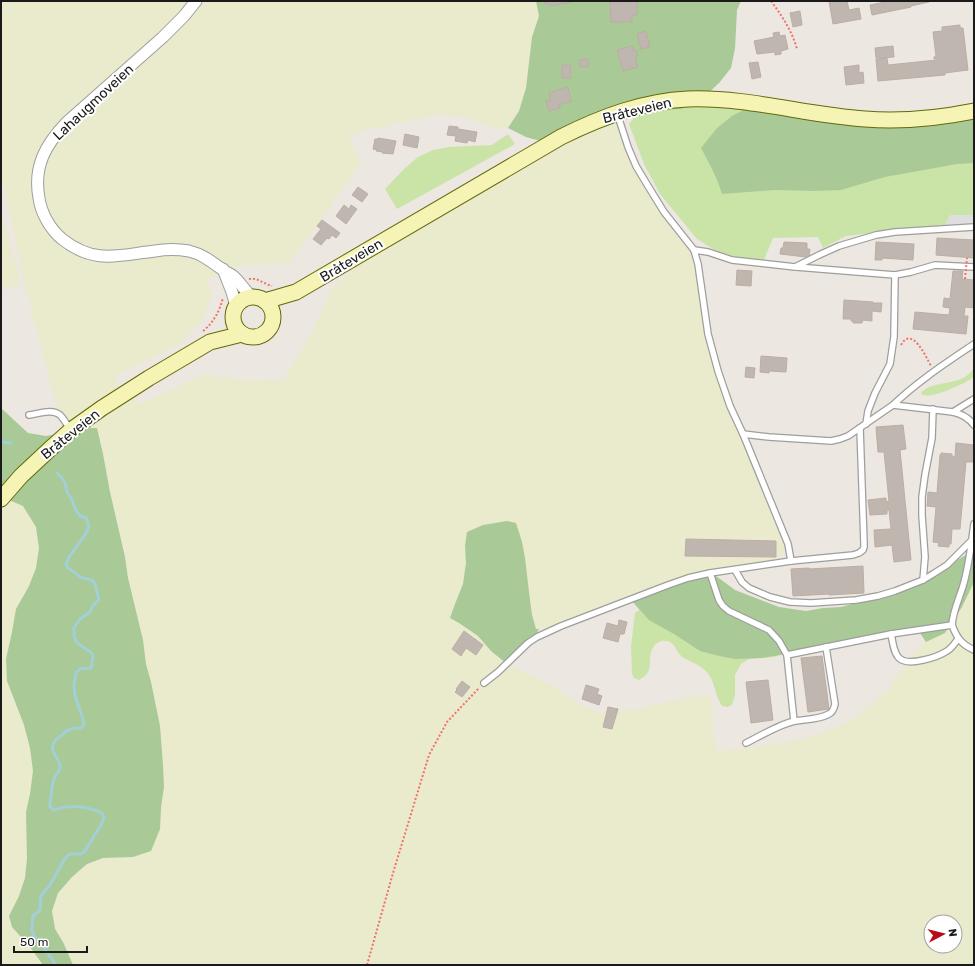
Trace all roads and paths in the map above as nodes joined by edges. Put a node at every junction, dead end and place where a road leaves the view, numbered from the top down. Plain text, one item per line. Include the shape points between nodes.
1 (196, 1) edge
2 (771, 1) edge
3 (797, 49) dead end
4 (974, 111) edge
5 (616, 113) junction
6 (974, 227) edge
7 (694, 250) junction
8 (967, 258) dead end
9 (795, 267) junction
10 (974, 267) edge
11 (223, 270) junction
12 (895, 275) junction
13 (965, 279) dead end
14 (296, 292) junction
15 (258, 299) junction
16 (234, 312) junction
17 (273, 317) junction
18 (242, 334) junction
19 (210, 342) junction
20 (974, 344) edge
21 (899, 347) dead end
22 (933, 371) junction
23 (974, 399) edge
24 (893, 405) junction
25 (933, 409) junction
26 (953, 412) junction
27 (29, 415) dead end
28 (866, 424) junction
29 (974, 425) edge
30 (860, 428) junction
31 (71, 430) junction
32 (743, 434) junction
33 (1, 499) edge
34 (974, 524) edge
35 (972, 540) junction
36 (792, 561) junction
37 (735, 570) junction
38 (710, 573) junction
39 (923, 580) junction
40 (952, 625) junction
41 (891, 634) junction
42 (958, 639) junction
43 (826, 647) junction
44 (974, 650) edge
45 (787, 655) junction
46 (484, 683) joint
47 (794, 721) junction
48 (746, 743) dead end
49 (367, 965) edge

1 - 11 street, Lahaugmoveien via 163,37 67,122 54,137 39,164 38,190 43,213 50,226 72,246 94,255 108,257 170,249 188,251 206,258
2 - 3 path via 789,28
4 - 5 main road, Bråteveien via 917,119 866,120 747,102 686,99 660,102
5 - 7 lane via 636,166 664,212
5 - 14 main road, Bråteveien via 561,137
6 - 9 lane via 876,235 839,246
7 - 9 lane via 732,260
7 - 32 lane via 708,334 730,406
8 - 13 path, bridge
9 - 12 lane
10 - 12 lane via 935,265
11 - 15 street, Lahaugmoveien
11 - 16 street
12 - 28 lane via 894,337 890,364 874,393
14 - 15 main road, Bråteveien
14 - 17 main road, Bråteveien
15 - 16 main road via 242,300
15 - 17 main road via 271,308
16 - 18 main road via 235,327
16 - 19 main road, Bråteveien
17 - 18 main road via 269,328 260,336
18 - 19 main road, Bråteveien
19 - 31 main road, Bråteveien via 127,391
20 - 22 lane
21 - 22 path via 906,339 915,341
22 - 24 lane
23 - 26 lane
24 - 25 lane
24 - 28 lane
25 - 26 lane
25 - 39 lane via 932,438 922,497 925,556
26 - 29 lane via 961,413
27 - 31 lane via 56,412
28 - 30 lane
30 - 32 lane via 848,436 831,441
30 - 36 lane via 863,550 847,556
31 - 33 main road, Bråteveien via 21,476
32 - 36 lane via 788,544
34 - 35 lane
35 - 39 lane via 946,565
35 - 40 lane via 967,570
36 - 37 lane
37 - 38 lane
37 - 39 lane via 749,588 790,602 856,600 895,591
38 - 45 lane via 723,606 728,611 769,630
38 - 46 lane via 668,585 548,631 528,643
40 - 41 lane
40 - 42 lane
41 - 42 lane via 899,658 908,662 937,656 952,647
41 - 43 lane
42 - 44 lane
43 - 45 lane
43 - 47 lane via 835,704 833,710 820,717
45 - 47 lane
46 - 49 path via 447,722 429,755
47 - 48 lane

